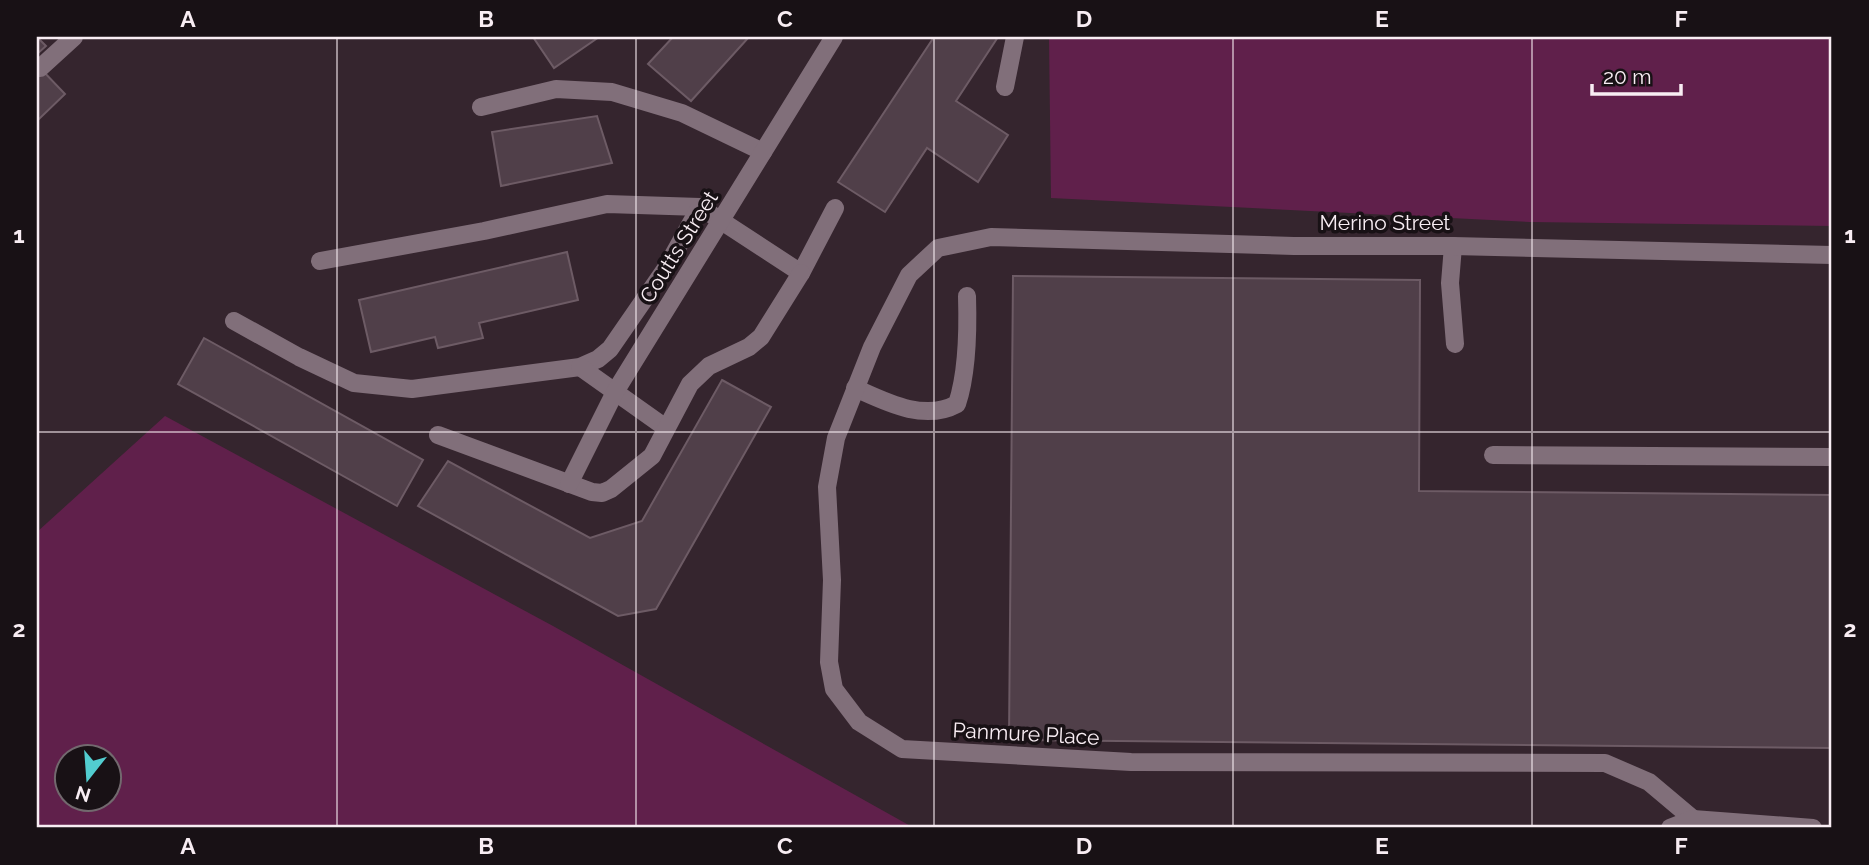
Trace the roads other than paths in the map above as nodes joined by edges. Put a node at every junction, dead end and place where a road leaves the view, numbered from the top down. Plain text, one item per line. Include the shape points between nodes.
1 (74, 37) edge
2 (834, 37) edge
3 (1015, 37) edge
4 (40, 68) dead end
5 (1005, 87) dead end
6 (481, 107) dead end
7 (764, 152) junction
8 (700, 207) junction
9 (835, 208) dead end
10 (722, 220) junction
11 (1453, 246) junction
12 (938, 248) joint
13 (1832, 255) edge
14 (320, 261) dead end
15 (801, 274) junction
16 (967, 296) dead end
17 (234, 321) dead end
18 (1455, 344) dead end
19 (580, 367) junction
20 (855, 388) junction
21 (615, 392) junction
22 (666, 428) junction
23 (438, 435) dead end
24 (1493, 454) dead end
25 (1832, 457) edge
26 (569, 484) junction
27 (1693, 819) junction
28 (1670, 828) edge
29 (1813, 828) edge

1 - 4 lane
2 - 7 lane, Coutts Street
3 - 5 lane
6 - 7 lane via 556,89 611,92 682,113
7 - 10 lane, Coutts Street
8 - 10 lane
8 - 14 lane via 607,204
8 - 19 lane via 666,268 610,349
9 - 15 lane
10 - 15 lane
10 - 21 lane, Coutts Street
11 - 12 lane, Merino Street via 991,237
11 - 13 lane, Merino Street
11 - 18 lane via 1450,283
12 - 20 lane, Panmure Place via 909,275
15 - 22 lane via 761,337 709,366 690,384
16 - 20 lane via 957,404 946,410 920,411
17 - 19 lane via 354,383 412,389
19 - 21 lane
20 - 27 lane, Panmure Place via 836,438 827,487 832,580 829,662 834,689 859,722 902,749 1131,762 1605,764 1650,782
21 - 22 lane
21 - 26 lane, Coutts Street
22 - 26 lane via 652,456 611,489 592,492
23 - 26 lane
24 - 25 lane
27 - 28 lane
27 - 29 lane

